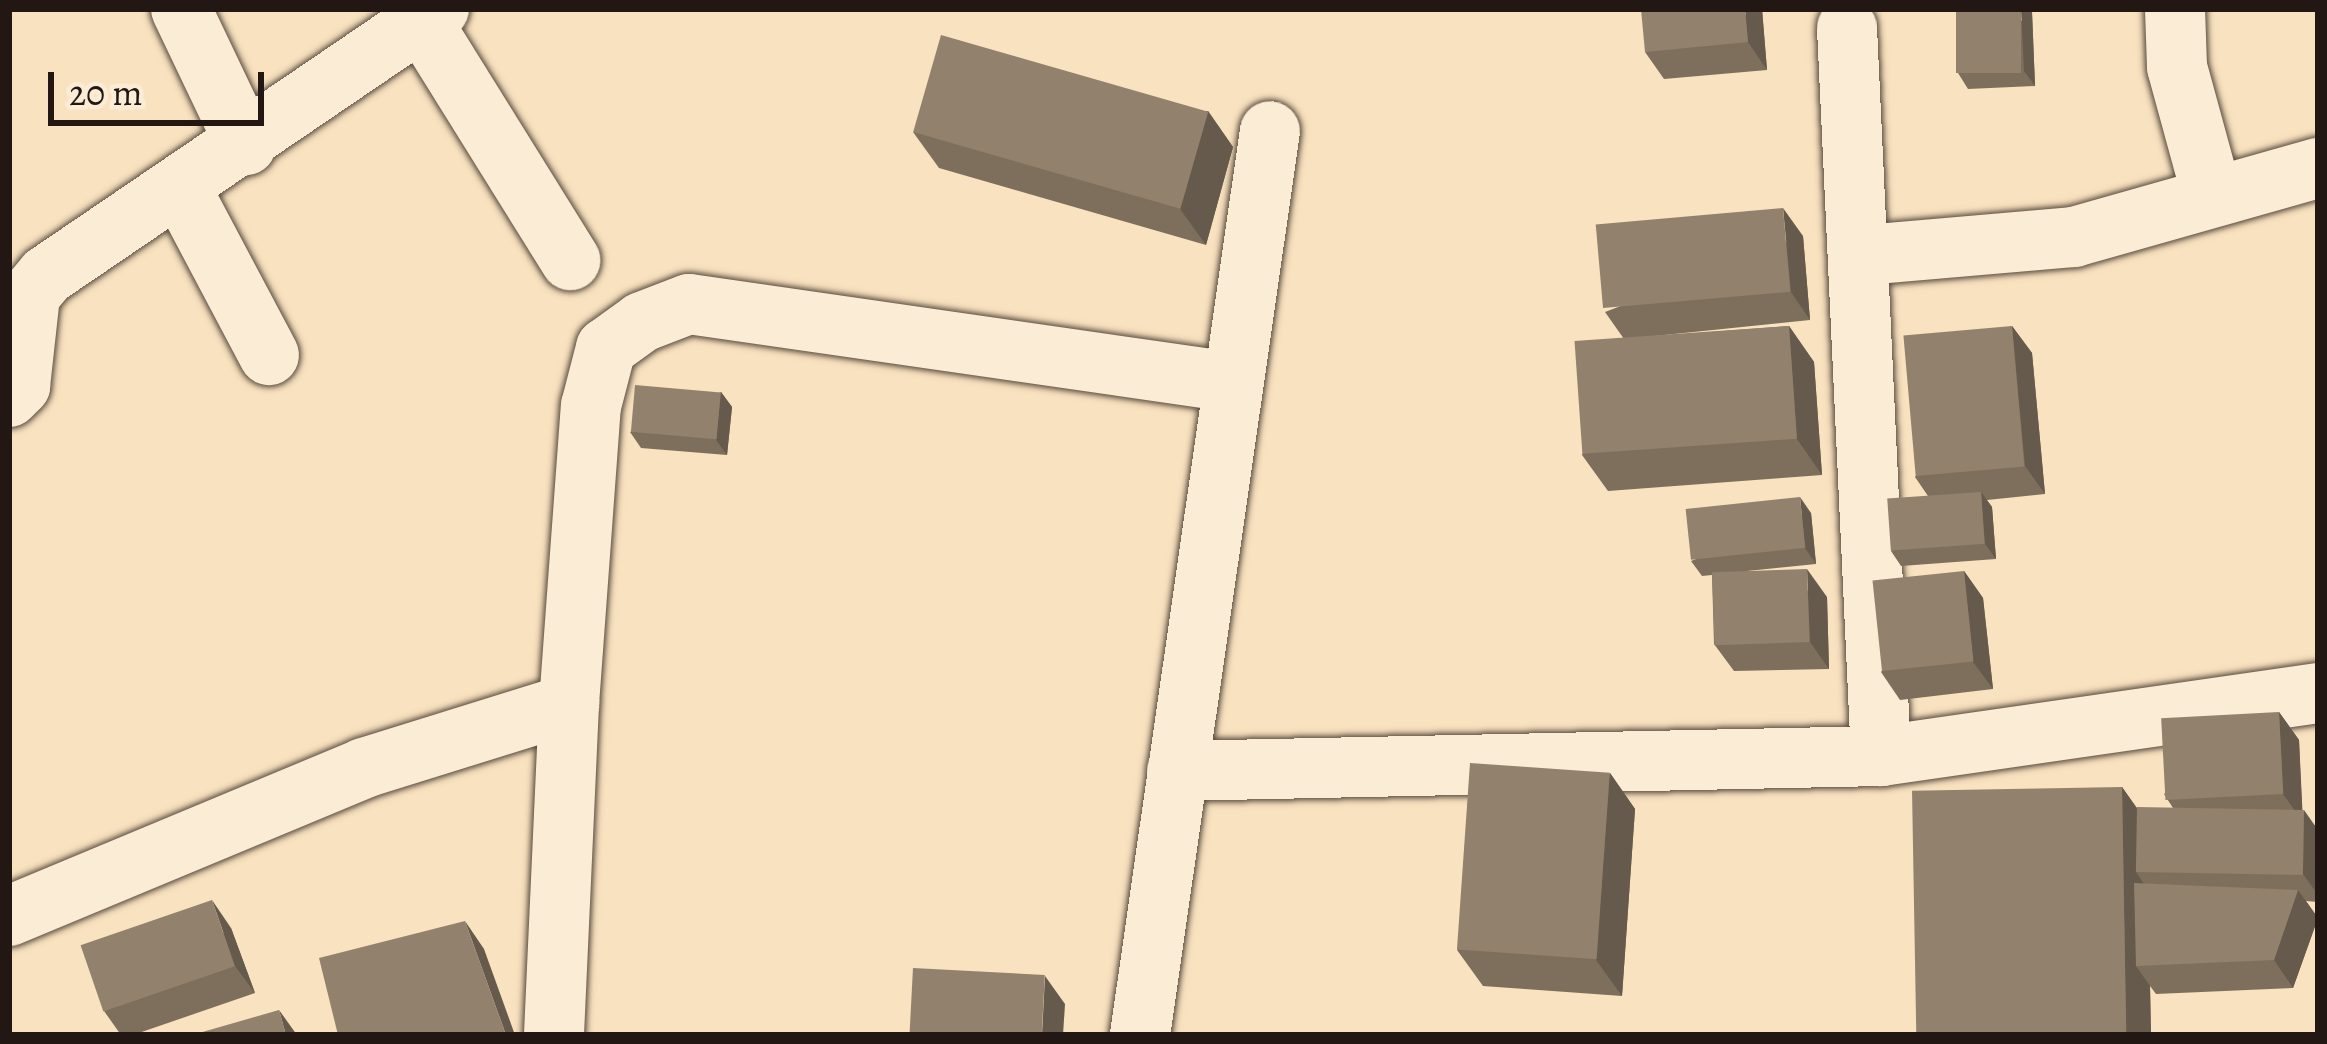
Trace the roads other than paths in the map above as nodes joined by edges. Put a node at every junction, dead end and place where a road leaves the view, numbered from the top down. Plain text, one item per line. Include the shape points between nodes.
1 (181, 9) edge
2 (2175, 9) edge
3 (426, 15) edge
4 (1847, 28) dead end
5 (1270, 131) dead end
6 (246, 145) junction
7 (2318, 168) edge
8 (181, 189) junction
9 (2211, 191) junction
10 (1864, 255) junction
11 (570, 260) dead end
12 (269, 356) dead end
13 (1231, 382) junction
14 (9, 397) edge
15 (2318, 693) edge
16 (569, 704) junction
17 (1881, 756) junction
18 (1177, 771) junction
19 (9, 916) edge
20 (554, 1035) edge
21 (1140, 1035) edge

1 - 6 street
2 - 9 street via 2177,67
3 - 6 street
3 - 11 street
4 - 10 street
5 - 13 street
6 - 8 street
7 - 9 street
8 - 12 street
8 - 14 street via 30,295 20,386
9 - 10 street via 2074,237
10 - 17 street
13 - 16 street via 689,304 642,322 606,348 591,406
13 - 18 street
15 - 17 street
16 - 19 street via 364,768
16 - 20 street
17 - 18 street
18 - 21 street

